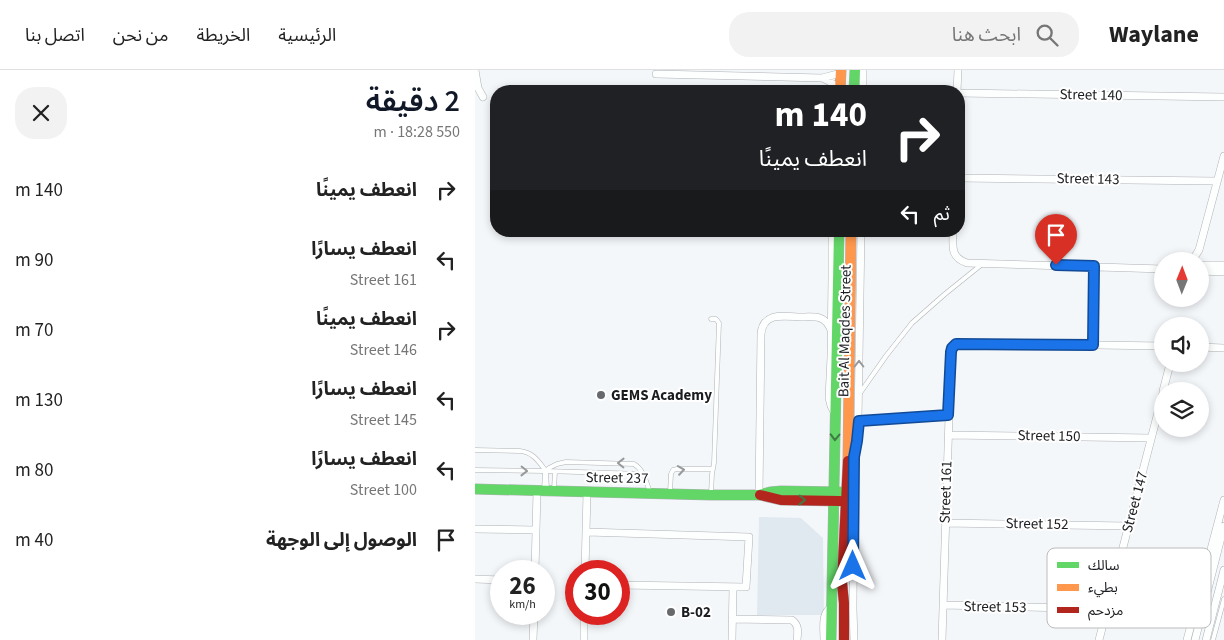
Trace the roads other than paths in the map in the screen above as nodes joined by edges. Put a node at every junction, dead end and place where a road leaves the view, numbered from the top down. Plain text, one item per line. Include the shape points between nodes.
1 (475, 70) edge
2 (855, 70) edge
3 (863, 70) edge
4 (958, 70) edge
5 (841, 71) edge
6 (656, 74) dead end
7 (822, 78) junction
8 (835, 85) edge
9 (840, 85) edge
10 (848, 85) edge
11 (854, 85) edge
12 (863, 85) edge
13 (958, 85) edge
14 (965, 92) edge
15 (483, 98) dead end
16 (1224, 98) edge
17 (1224, 156) edge
18 (965, 178) edge
19 (1217, 181) junction
20 (832, 237) edge
21 (839, 237) edge
22 (851, 237) edge
23 (861, 237) edge
24 (953, 237) edge
25 (1199, 250) edge
26 (983, 264) junction
27 (1209, 265) edge
28 (1224, 265) edge
29 (1094, 266) junction
30 (1154, 268) edge
31 (1209, 271) edge
32 (1224, 272) edge
33 (832, 308) junction
34 (819, 318) junction
35 (711, 319) dead end
36 (831, 330) junction
37 (1093, 345) junction
38 (1154, 346) edge
39 (1209, 347) edge
40 (1224, 348) edge
41 (859, 395) junction
42 (835, 414) junction
43 (948, 415) junction
44 (859, 421) junction
45 (1154, 426) edge
46 (948, 435) junction
47 (849, 436) junction
48 (1151, 438) junction
49 (475, 450) edge
50 (713, 469) junction
51 (475, 470) edge
52 (546, 471) junction
53 (555, 472) junction
54 (643, 474) junction
55 (475, 489) edge
56 (545, 491) junction
57 (587, 493) junction
58 (651, 494) junction
59 (670, 494) junction
60 (711, 495) junction
61 (759, 495) junction
62 (834, 496) junction
63 (846, 496) junction
64 (1224, 500) edge
65 (945, 523) junction
66 (1128, 526) junction
67 (1224, 526) edge
68 (475, 529) edge
69 (536, 530) junction
70 (587, 532) junction
71 (1122, 548) edge
72 (1211, 549) edge
73 (535, 560) edge
74 (586, 560) edge
75 (1224, 570) edge
76 (1211, 577) edge
77 (475, 579) edge
78 (490, 580) edge
79 (630, 585) edge
80 (733, 587) junction
81 (1224, 599) edge
82 (943, 606) junction
83 (831, 607) junction
84 (1047, 608) edge
85 (845, 618) junction
86 (732, 619) junction
87 (1211, 621) edge
88 (534, 625) edge
89 (584, 625) edge
90 (854, 635) edge
91 (533, 640) edge
92 (584, 640) edge
93 (732, 640) edge
94 (797, 640) edge
95 (824, 640) edge
96 (831, 640) edge
97 (844, 640) edge
98 (941, 640) edge
99 (1213, 640) edge

1 - 15 street
2 - 11 street
3 - 12 street
4 - 13 street
5 - 7 street
5 - 9 street
5 - 10 street
6 - 7 street
7 - 8 street
14 - 16 street, Street 140
17 - 19 street
18 - 19 street, Street 143
19 - 25 street
20 - 33 street, Bait Al Maqdes Street
21 - 42 street, Bait Al Maqdes Street
22 - 47 street, Bait Al Maqdes Street
41 -> 23 street, Bait Al Maqdes Street
24 - 26 street via 957,258 967,263
26 - 29 street
26 - 41 lane via 912,323
27 - 28 street
29 - 30 street
29 - 37 street
31 - 32 street
33 - 34 street
33 - 36 street, Bait Al Maqdes Street
34 - 36 street
34 - 61 street via 775,316 765,322 761,330
35 - 50 lane via 717,319 719,323
36 - 42 street, Bait Al Maqdes Street via 829,398
37 - 38 street
37 - 43 street, Street 161 via 955,345 951,352
39 - 40 street
41 - 44 street, Bait Al Maqdes Street
42 -> 62 street, Bait Al Maqdes Street
43 - 44 street
43 - 46 street, Street 161
44 - 47 street
44 - 90 street, Bait Al Maqdes Street via 854,457
45 - 48 street, Street 147
46 - 48 street, Street 150
46 - 65 street, Street 161
47 - 63 street, Bait Al Maqdes Street
48 - 66 street, Street 147
49 - 52 lane via 527,452
59 -> 50 lane via 673,470
50 - 60 lane
51 -> 52 lane
52 - 53 lane
54 -> 52 lane via 637,465 631,464 561,463
52 - 56 lane
53 - 54 lane
53 - 56 lane
54 - 58 lane
55 - 56 street, Street 237
56 - 57 street, Street 237
56 - 69 street
57 - 58 street, Street 237
57 - 70 street
58 - 59 street, Street 237
59 - 60 street, Street 237
60 - 61 street, Street 237
61 - 62 street, Street 237 via 774,499
62 - 63 street, Street 237
62 - 83 street, Bait Al Maqdes Street
63 - 85 street, Bait Al Maqdes Street via 842,583
64 - 72 street
65 - 66 street, Street 152
65 - 82 street, Street 161
66 - 71 street, Street 147
67 - 76 street
68 - 69 street
69 - 73 street
70 - 74 street
70 - 80 street via 749,537 746,587
75 - 87 street
77 - 78 street
79 - 80 street
80 - 86 street
81 - 99 lane
82 - 84 street, Street 153
82 - 98 street, Street 161
83 - 95 street, Bait Al Maqdes Street via 824,617
83 - 96 street, Bait Al Maqdes Street
85 - 90 street
85 - 97 street, Bait Al Maqdes Street
86 - 93 street
86 - 94 street via 792,620 797,627
88 - 91 street
89 - 92 street

